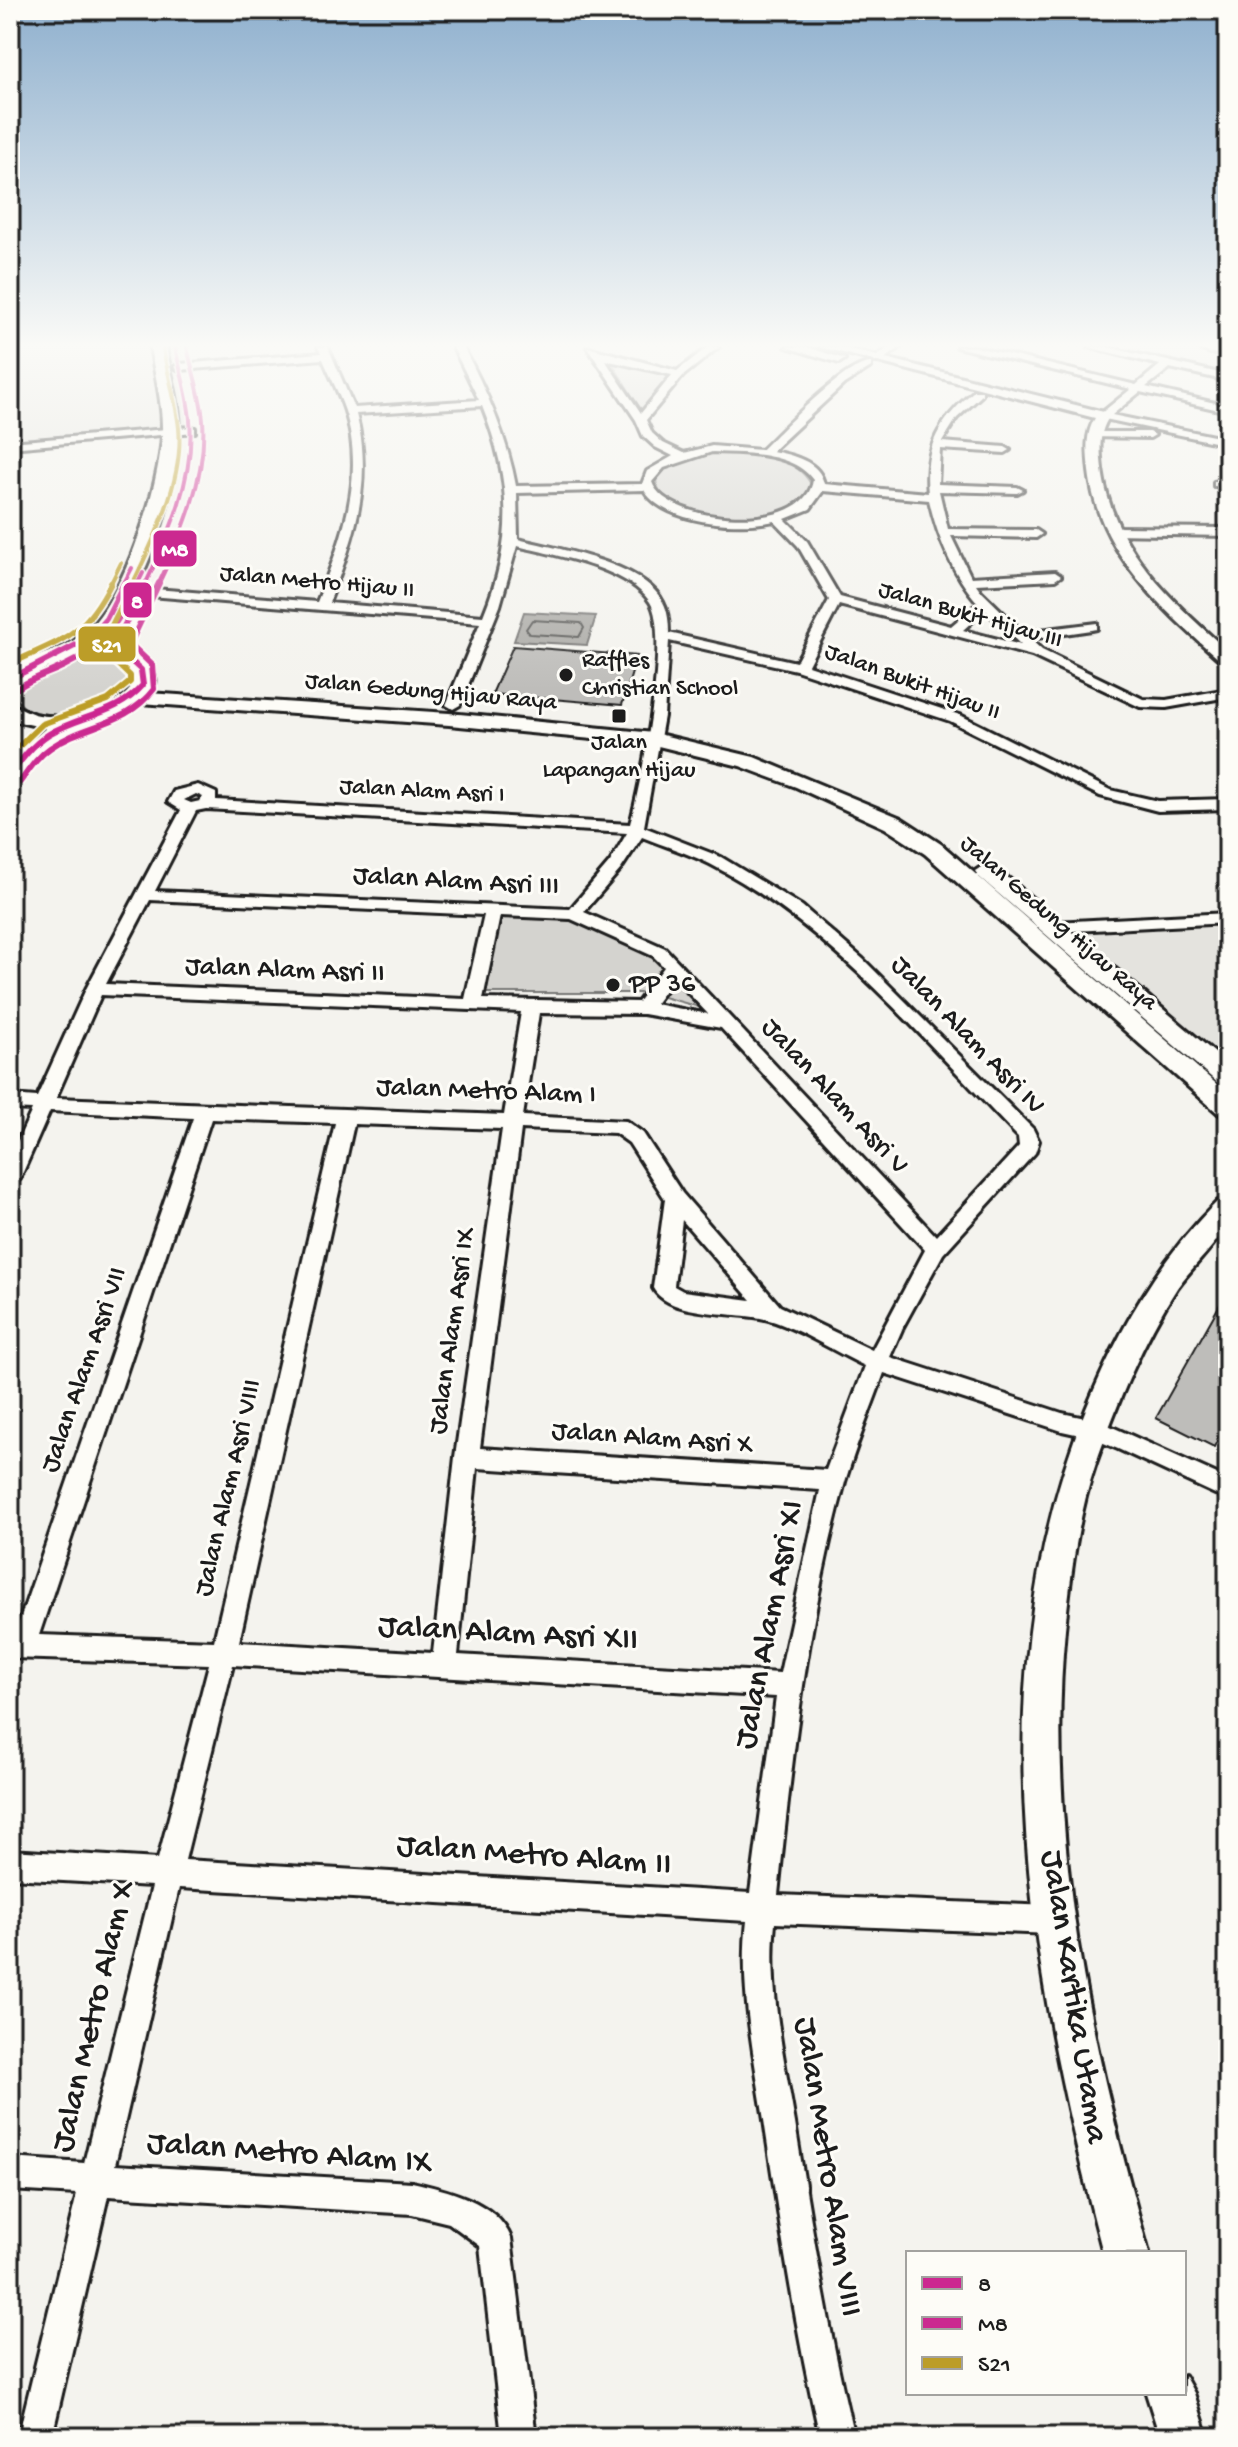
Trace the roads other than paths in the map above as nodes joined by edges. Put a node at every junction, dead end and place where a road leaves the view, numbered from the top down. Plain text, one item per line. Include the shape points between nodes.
1 (172, 461) edge
2 (185, 461) edge
3 (360, 461) edge
4 (502, 461) edge
5 (669, 461) edge
6 (791, 461) edge
7 (932, 461) edge
8 (1096, 461) edge
9 (10, 469) edge
10 (648, 487) junction
11 (819, 487) junction
12 (510, 490) junction
13 (1017, 490) dead end
14 (10, 492) edge
15 (935, 492) junction
16 (776, 517) junction
17 (1114, 531) junction
18 (942, 532) junction
19 (1228, 532) edge
20 (1036, 534) dead end
21 (512, 541) junction
22 (1055, 576) dead end
23 (966, 581) junction
24 (142, 592) junction
25 (835, 600) junction
26 (985, 604) junction
27 (322, 605) junction
28 (487, 620) junction
29 (1092, 626) dead end
30 (952, 632) junction
31 (666, 636) junction
32 (1021, 636) junction
33 (1037, 653) junction
34 (60, 655) junction
35 (126, 659) junction
36 (1228, 659) edge
37 (800, 667) junction
38 (10, 678) edge
39 (138, 691) junction
40 (170, 693) junction
41 (1228, 693) edge
42 (453, 705) junction
43 (10, 711) edge
44 (81, 721) junction
45 (655, 731) junction
46 (10, 745) edge
47 (10, 775) edge
48 (1228, 804) edge
49 (635, 829) junction
50 (143, 895) junction
51 (493, 909) junction
52 (574, 914) junction
53 (1228, 918) edge
54 (1054, 927) junction
55 (674, 966) junction
56 (95, 989) junction
57 (473, 1004) junction
58 (531, 1007) junction
59 (643, 1008) junction
60 (727, 1023) junction
61 (1228, 1078) edge
62 (10, 1102) edge
63 (42, 1103) junction
64 (1228, 1108) edge
65 (204, 1112) junction
66 (346, 1117) junction
67 (512, 1121) junction
68 (10, 1179) edge
69 (675, 1198) junction
70 (1228, 1208) edge
71 (936, 1249) junction
72 (773, 1312) junction
73 (877, 1362) junction
74 (1091, 1428) junction
75 (466, 1457) junction
76 (834, 1481) junction
77 (1228, 1490) edge
78 (17, 1646) edge
79 (224, 1653) junction
80 (444, 1665) junction
81 (789, 1686) junction
82 (10, 1864) edge
83 (169, 1871) junction
84 (763, 1908) junction
85 (1053, 1920) junction
86 (10, 2174) edge
87 (96, 2180) junction
88 (1125, 2251) edge
89 (1171, 2395) edge
90 (35, 2437) edge
91 (519, 2437) edge
92 (837, 2437) edge
93 (1184, 2437) edge

1 - 34 highway via 146,539 100,631
2 - 24 highway via 173,523
3 - 27 street via 359,496
4 - 12 street
5 - 10 street via 655,469
6 - 11 street via 813,473
7 - 15 street
8 - 17 street via 1099,493
9 - 14 street
10 - 12 street
10 - 16 street via 663,504 694,516 736,521
11 - 15 street
11 - 16 street via 803,508
12 - 21 street
13 - 15 street
15 - 18 street
16 - 25 street via 803,544
17 - 19 street
17 - 36 street via 1154,592
18 - 20 street
18 - 23 street
21 - 28 street
21 - 31 street via 609,570 642,587 657,602
22 - 23 street
23 - 26 street
24 - 27 street, Jalan Metro Hijau II
24 - 35 highway via 119,636 118,649
25 - 30 street, Jalan Bukit Hijau III
25 - 37 street
26 - 30 street
26 - 32 street
27 - 28 street, Jalan Metro Hijau II
28 - 42 street
29 - 32 street
30 - 33 street, Jalan Bukit Hijau III
31 - 37 street, Jalan Bukit Hijau II
31 - 45 street
32 - 33 street
33 - 41 street, Jalan Bukit Hijau III via 1140,703
34 - 35 highway via 92,652
34 - 38 highway
35 - 39 highway via 141,670
37 - 48 street, Jalan Bukit Hijau II via 955,718 1105,793 1158,806
39 - 40 main road, Jalan Gedung Hijau Raya
39 - 44 highway via 117,709
40 - 42 main road, Jalan Gedung Hijau Raya
40 - 45 main road, Jalan Gedung Hijau Raya via 449,719
42 - 45 main road, Jalan Gedung Hijau Raya
43 - 44 highway via 41,722
43 - 46 highway via 17,727
44 - 47 highway via 32,747
45 - 49 street
45 - 54 main road, Jalan Gedung Hijau Raya via 705,733 750,747 908,814
45 - 64 main road, Jalan Gedung Hijau Raya via 850,802 933,849
49 - 50 street, Jalan Alam Asri I via 198,806
49 - 52 street via 628,846
49 - 71 street, Jalan Alam Asri IV via 715,860 796,910 857,963 1026,1134 1028,1148
50 - 51 street, Jalan Alam Asri III
50 - 56 street, Jalan Alam Asri I
51 - 52 street, Jalan Alam Asri III
51 - 57 street
52 - 55 street, Jalan Alam Asri III via 659,952
53 - 54 street
54 - 61 main road, Jalan Gedung Hijau Raya
55 - 59 street
55 - 60 street, Jalan Alam Asri III
56 - 57 street, Jalan Alam Asri II
56 - 63 street, Jalan Alam Asri I
57 - 58 street, Jalan Alam Asri II
58 - 59 street, Jalan Alam Asri V
58 - 67 street, Jalan Alam Asri IX
59 - 60 street, Jalan Alam Asri V
60 - 71 street, Jalan Alam Asri V
62 - 63 street, Jalan Metro Alam I
63 - 65 street, Jalan Metro Alam I
63 - 68 street, Jalan Alam Asri I
65 - 66 street, Jalan Metro Alam I
65 - 78 street, Jalan Alam Asri VII
66 - 67 street, Jalan Metro Alam I
66 - 79 street, Jalan Alam Asri VIII
67 - 69 street, Jalan Metro Alam I via 628,1130
67 - 75 street, Jalan Alam Asri IX
69 - 72 street, Jalan Metro Alam I
69 - 72 street via 663,1288 669,1295
70 - 74 main road, Jalan Kartika Utama via 1183,1258 1145,1314
71 - 73 street, Jalan Alam Asri IV
72 - 73 street, Jalan Metro Alam I
73 - 74 street, Jalan Metro Alam I
73 - 76 street, Jalan Alam Asri XI
74 - 77 street, Jalan Metro Alam I
74 - 85 main road, Jalan Kartika Utama via 1060,1539 1045,1652 1041,1740
75 - 76 street, Jalan Alam Asri X
75 - 80 street, Jalan Alam Asri IX
76 - 81 street, Jalan Alam Asri XI
78 - 79 street, Jalan Alam Asri XII
79 - 80 street, Jalan Alam Asri XII
79 - 83 street, Jalan Alam Asri VIII
80 - 81 street, Jalan Alam Asri XII
81 - 84 street, Jalan Alam Asri XI
82 - 83 street, Jalan Metro Alam II
83 - 84 street, Jalan Metro Alam II
83 - 87 street, Jalan Metro Alam X
84 - 85 street, Jalan Metro Alam II
84 - 92 street, Jalan Metro Alam VIII via 758,1948 762,2009 818,2357
85 - 88 main road, Jalan Kartika Utama via 1074,2049
86 - 87 street, Jalan Metro Alam X
87 - 90 street, Jalan Metro Alam X
87 - 91 street, Jalan Metro Alam IX via 412,2198 474,2217 495,2238
89 - 93 main road

